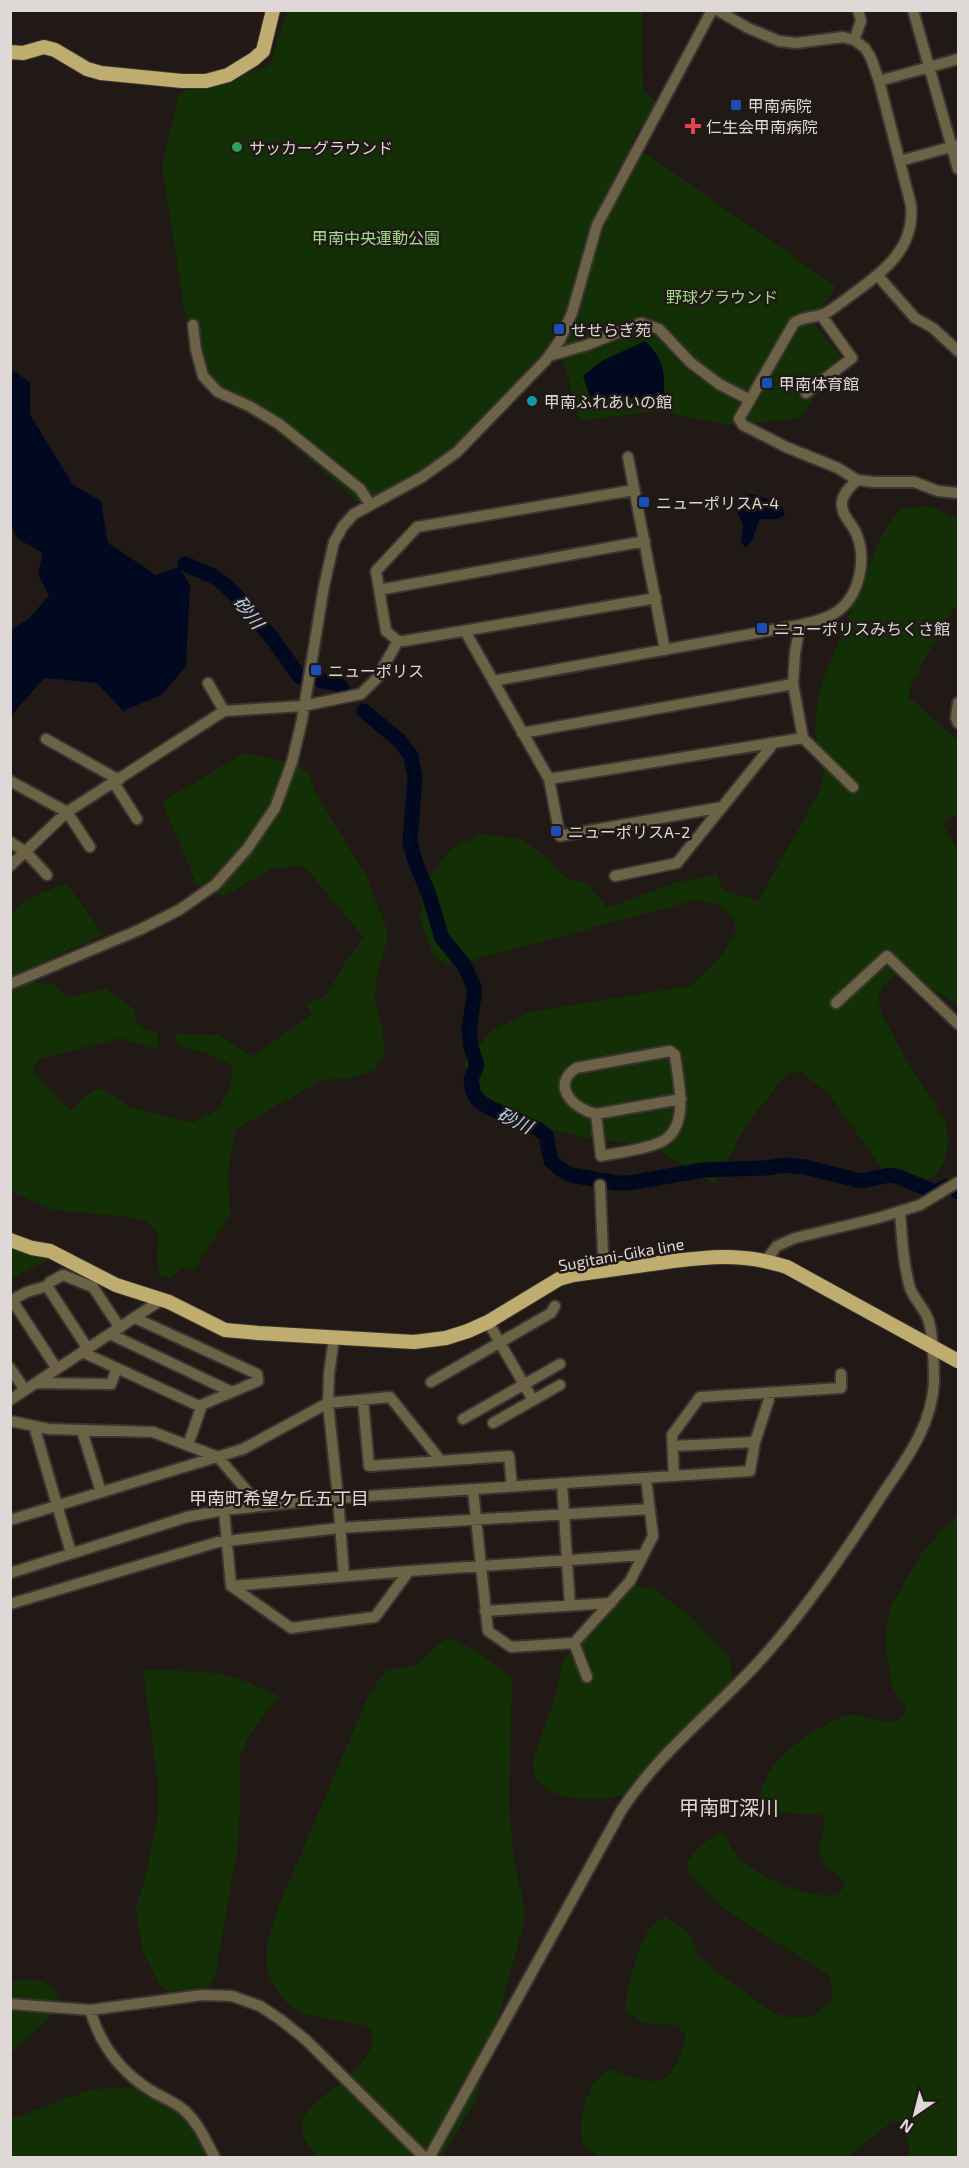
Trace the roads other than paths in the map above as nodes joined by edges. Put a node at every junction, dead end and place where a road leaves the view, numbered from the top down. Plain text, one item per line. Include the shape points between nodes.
1 (273, 10) edge
2 (714, 10) edge
3 (858, 10) edge
4 (913, 10) edge
5 (854, 40) junction
6 (10, 52) edge
7 (958, 59) edge
8 (929, 68) junction
9 (879, 81) junction
10 (955, 146) edge
11 (900, 161) junction
12 (958, 169) edge
13 (878, 276) junction
14 (821, 315) junction
15 (193, 325) dead end
16 (958, 351) edge
17 (548, 356) junction
18 (806, 393) dead end
19 (750, 400) junction
20 (628, 457) dead end
21 (857, 480) junction
22 (634, 490) junction
23 (958, 493) edge
24 (370, 504) junction
25 (645, 541) junction
26 (379, 590) junction
27 (656, 598) junction
28 (800, 625) junction
29 (465, 631) junction
30 (398, 641) junction
31 (665, 651) junction
32 (493, 681) junction
33 (208, 683) dead end
34 (793, 684) junction
35 (958, 703) edge
36 (303, 706) junction
37 (224, 711) junction
38 (958, 723) edge
39 (522, 733) junction
40 (803, 738) junction
41 (46, 739) dead end
42 (773, 744) junction
43 (549, 779) junction
44 (10, 781) edge
45 (116, 781) junction
46 (854, 788) dead end
47 (722, 807) junction
48 (67, 812) junction
49 (137, 819) dead end
50 (10, 842) edge
51 (90, 847) dead end
52 (26, 852) junction
53 (10, 866) edge
54 (47, 875) dead end
55 (615, 876) dead end
56 (10, 984) edge
57 (836, 1003) dead end
58 (958, 1024) edge
59 (681, 1099) junction
60 (596, 1114) junction
61 (958, 1182) edge
62 (600, 1185) dead end
63 (900, 1211) junction
64 (10, 1240) edge
65 (766, 1260) junction
66 (608, 1270) junction
67 (46, 1286) junction
68 (11, 1300) edge
69 (161, 1300) junction
70 (555, 1306) dead end
71 (135, 1318) junction
72 (488, 1322) junction
73 (120, 1328) junction
74 (110, 1334) junction
75 (334, 1338) junction
76 (499, 1342) junction
77 (932, 1346) junction
78 (85, 1350) junction
79 (958, 1361) edge
80 (560, 1364) dead end
81 (10, 1368) edge
82 (117, 1368) junction
83 (57, 1369) junction
84 (841, 1374) dead end
85 (431, 1382) dead end
86 (36, 1383) junction
87 (523, 1385) junction
88 (560, 1385) dead end
89 (25, 1390) junction
90 (231, 1392) junction
91 (771, 1393) junction
92 (10, 1400) edge
93 (363, 1400) junction
94 (533, 1400) junction
95 (328, 1403) junction
96 (202, 1405) junction
97 (464, 1419) dead end
98 (10, 1421) edge
99 (493, 1424) dead end
100 (34, 1426) junction
101 (82, 1431) junction
102 (755, 1442) junction
103 (188, 1445) junction
104 (673, 1446) junction
105 (218, 1457) junction
106 (441, 1461) junction
107 (674, 1476) junction
108 (646, 1478) junction
109 (562, 1483) junction
110 (512, 1487) junction
111 (473, 1490) junction
112 (101, 1492) junction
113 (338, 1498) junction
114 (10, 1506) edge
115 (57, 1506) junction
116 (260, 1506) junction
117 (650, 1509) junction
118 (224, 1510) junction
119 (564, 1515) junction
120 (13, 1519) edge
121 (476, 1521) junction
122 (339, 1528) junction
123 (228, 1540) junction
124 (71, 1553) junction
125 (643, 1555) junction
126 (568, 1560) junction
127 (481, 1566) junction
128 (409, 1570) junction
129 (10, 1573) edge
130 (344, 1576) junction
131 (231, 1586) junction
132 (611, 1603) junction
133 (10, 1604) edge
134 (570, 1606) junction
135 (485, 1611) junction
136 (574, 1643) junction
137 (587, 1677) dead end
138 (10, 2004) edge
139 (90, 2010) junction
140 (215, 2157) edge
141 (427, 2157) edge

1 - 6 main road via 263,51 228,75 206,81 101,73 44,47
2 - 5 street via 779,41 796,43 843,37
2 - 17 street via 597,225 572,313
3 - 5 street via 861,21
4 - 8 street
5 - 9 street via 865,48
7 - 8 street
8 - 9 street
8 - 10 street
9 - 11 street
10 - 11 street
10 - 12 street
11 - 13 street via 912,220 907,240
13 - 14 street
13 - 16 street via 915,318 933,328
14 - 18 street via 852,358
14 - 19 street via 802,317 794,323
15 - 24 street via 203,376 218,392 279,424 360,489
17 - 19 street via 587,345 640,322 658,329 690,362 719,384
17 - 24 street via 457,452 422,477
19 - 21 street via 739,419 743,424
20 - 22 street
21 - 23 street via 914,482
21 - 28 street via 842,500 842,511 855,531 862,557 853,593 835,613
22 - 25 street
22 - 26 street via 417,527 376,571
24 - 36 street via 354,514 334,542
25 - 26 street
25 - 27 street
26 - 30 street via 386,631
27 - 29 street
27 - 31 street
28 - 31 street
28 - 34 street
29 - 30 street
29 - 32 street
30 - 36 street via 378,678 361,694
31 - 32 street
32 - 39 street
33 - 37 street
34 - 39 street
34 - 40 street
35 - 38 street
36 - 37 street
36 - 56 street via 292,762 275,808 247,849 215,885 140,930
37 - 45 street
39 - 43 street
40 - 42 street
40 - 46 street
41 - 45 street
42 - 43 street
42 - 47 street
43 - 47 street via 560,836
44 - 48 street
45 - 48 street
45 - 49 street
47 - 55 street via 677,863
48 - 51 street
48 - 52 street
50 - 52 street
52 - 53 street
52 - 54 street
57 - 58 street via 887,956
59 - 60 street
59 - 60 street via 679,1118 669,1137 660,1143 601,1156
59 - 60 street via 675,1055 670,1051 576,1068 567,1076 566,1090 572,1103
61 - 63 street via 920,1205
62 - 66 street via 603,1252
63 - 65 street via 795,1238 777,1246
63 - 77 street via 911,1290 929,1320
64 - 69 main road, Sugitani-Gika line via 50,1251 116,1285
65 - 66 main road, Sugitani-Gika line via 693,1258
65 - 77 main road, Sugitani-Gika line via 810,1279
66 - 72 main road, Sugitani-Gika line via 559,1279
67 - 68 street
67 - 73 street via 63,1275 93,1287
67 - 78 street
68 - 83 street
69 - 71 street
69 - 75 main road, Sugitani-Gika line via 225,1330
70 - 76 street via 551,1313
71 - 73 street
71 - 90 street via 257,1374 258,1380
72 - 75 main road, Sugitani-Gika line via 468,1331 414,1342
72 - 76 street
73 - 74 street
74 - 78 street
74 - 90 street
75 - 95 street
76 - 85 street
76 - 87 street
77 - 79 main road, Sugitani-Gika line
77 - 141 street via 934,1382 930,1412 915,1445 794,1621 636,1787
78 - 82 street
78 - 83 street
80 - 87 street
81 - 89 street
82 - 86 street via 111,1384
82 - 96 street via 199,1407
83 - 86 street
84 - 91 street via 840,1388
86 - 89 street
87 - 94 street
87 - 97 street
88 - 94 street
89 - 92 street
90 - 96 street
91 - 102 street
91 - 104 street via 700,1397 672,1435
93 - 95 street
93 - 106 street via 390,1397
93 - 106 street via 369,1466
94 - 99 street
95 - 105 street via 243,1449
95 - 113 street
96 - 103 street
98 - 100 street
100 - 101 street
100 - 115 street
101 - 103 street via 153,1432
101 - 112 street
102 - 104 street
102 - 107 street via 750,1471
103 - 105 street
104 - 107 street
105 - 112 street
105 - 116 street
106 - 110 street via 509,1456
107 - 108 street
108 - 109 street
108 - 117 street
109 - 110 street
109 - 119 street
110 - 111 street
111 - 113 street
111 - 121 street
112 - 115 street
113 - 116 street
113 - 122 street
114 - 120 street
115 - 120 street
115 - 124 street
116 - 118 street
117 - 119 street
117 - 125 street via 653,1536
118 - 123 street
118 - 124 street via 188,1517
119 - 121 street
119 - 126 street
121 - 122 street
121 - 127 street
122 - 123 street
122 - 130 street
123 - 131 street
123 - 133 street
124 - 129 street
125 - 126 street
125 - 132 street via 630,1581
126 - 127 street
126 - 134 street
127 - 128 street
127 - 135 street
128 - 130 street
128 - 131 street via 375,1617 291,1628
130 - 131 street
132 - 134 street
132 - 136 street
134 - 135 street
135 - 136 street via 488,1631 511,1647
136 - 137 street
138 - 139 street
139 - 140 street via 96,2031 115,2061 147,2088 183,2109
139 - 141 street via 202,1995 232,1996 260,2006 306,2040

